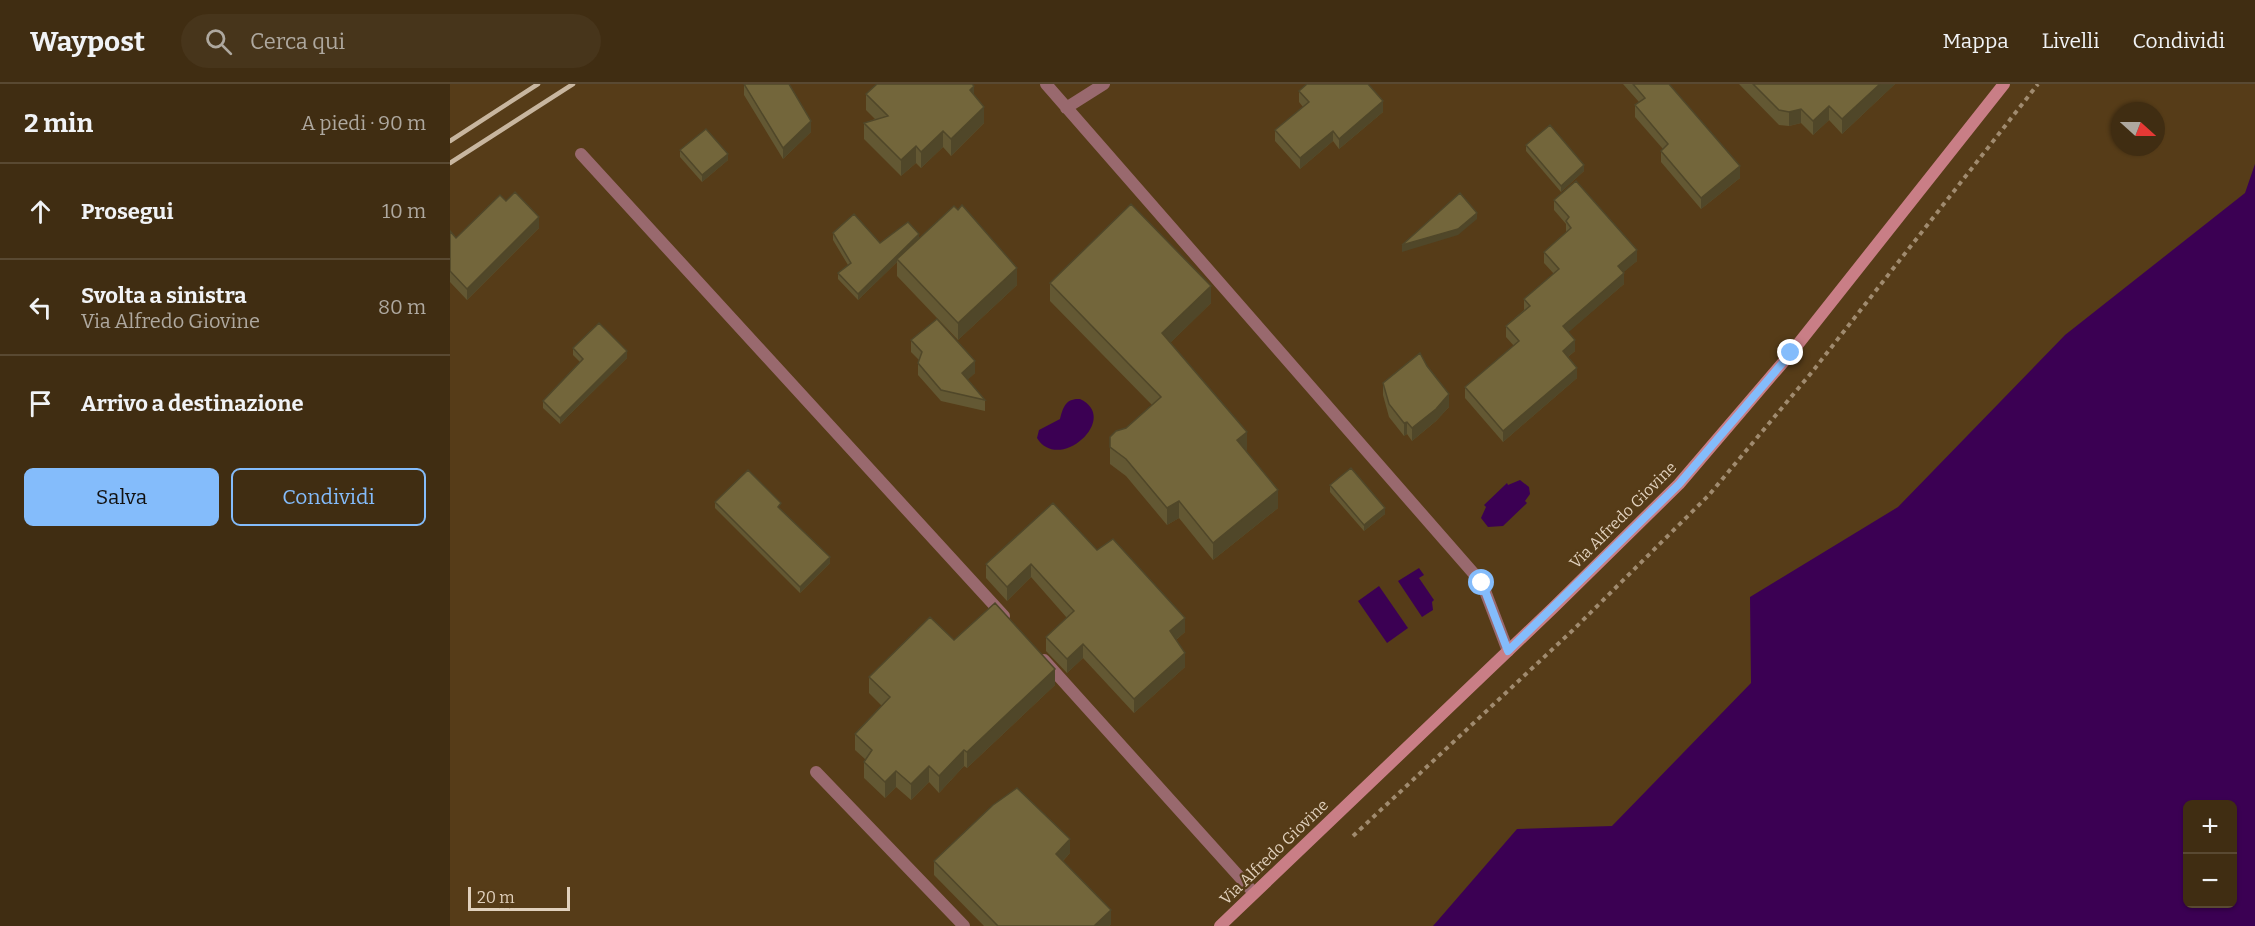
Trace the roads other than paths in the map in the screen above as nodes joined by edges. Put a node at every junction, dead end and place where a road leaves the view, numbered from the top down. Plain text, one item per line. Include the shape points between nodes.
1 (1046, 84) edge
2 (1104, 84) edge
3 (2004, 84) edge
4 (1066, 108) junction
5 (581, 154) dead end
6 (1013, 626) edge
7 (1508, 651) junction
8 (1036, 652) edge
9 (816, 772) dead end
10 (1254, 893) junction
11 (964, 926) edge
12 (1220, 926) edge

1 - 4 street
2 - 4 street
3 - 7 main road, Via Alfredo Giovine via 1813,326 1679,484
4 - 7 street via 1482,583
5 - 6 street
7 - 10 main road, Via Alfredo Giovine
8 - 10 street
9 - 11 street
10 - 12 main road, Via Alfredo Giovine

